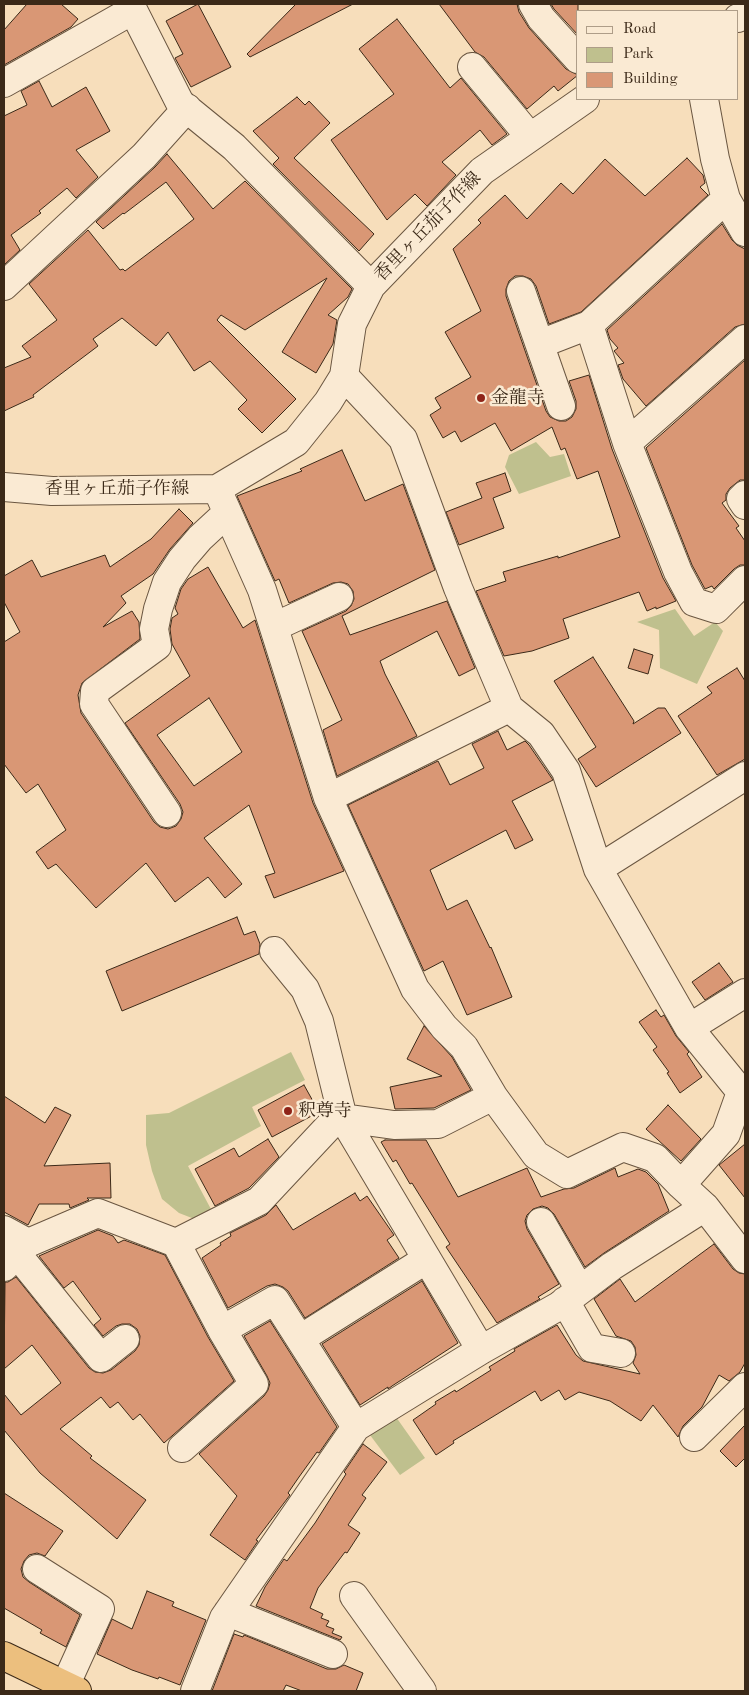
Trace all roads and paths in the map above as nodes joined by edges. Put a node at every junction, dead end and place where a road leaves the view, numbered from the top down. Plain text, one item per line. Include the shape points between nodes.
1 (533, 4) edge
2 (132, 7) edge
3 (576, 56) edge
4 (472, 67) dead end
5 (4, 83) edge
6 (584, 100) edge
7 (704, 100) edge
8 (187, 108) junction
9 (530, 137) junction
10 (726, 199) junction
11 (745, 232) edge
12 (4, 286) edge
13 (371, 286) junction
14 (521, 291) dead end
15 (589, 325) junction
16 (745, 339) edge
17 (540, 344) junction
18 (344, 376) junction
19 (561, 406) dead end
20 (627, 443) junction
21 (4, 487) edge
22 (217, 489) junction
23 (745, 495) edge
24 (745, 505) edge
25 (228, 513) junction
26 (745, 580) edge
27 (339, 597) dead end
28 (274, 626) junction
29 (509, 708) junction
30 (745, 776) edge
31 (328, 798) junction
32 (167, 813) dead end
33 (598, 869) junction
34 (274, 951) dead end
35 (745, 993) edge
36 (689, 1028) junction
37 (493, 1096) junction
38 (338, 1121) junction
39 (681, 1185) junction
40 (705, 1207) junction
41 (541, 1222) dead end
42 (4, 1230) edge
43 (176, 1243) junction
44 (16, 1254) edge
45 (427, 1259) junction
46 (745, 1259) edge
47 (573, 1295) junction
48 (222, 1330) junction
49 (125, 1339) dead end
50 (300, 1339) junction
51 (481, 1350) junction
52 (621, 1353) dead end
53 (745, 1387) edge
54 (356, 1427) junction
55 (694, 1437) dead end
56 (182, 1448) dead end
57 (37, 1569) dead end
58 (354, 1596) dead end
59 (228, 1612) junction
60 (333, 1654) dead end
61 (4, 1656) edge
62 (71, 1689) edge
63 (195, 1691) edge
64 (422, 1691) edge

1 - 3 street via 541,18
2 - 5 street
2 - 8 street via 180,103
4 - 9 street
6 - 9 street, 香里ヶ丘茄子作線
7 - 10 street
8 - 12 street via 144,156
8 - 13 street via 234,146
9 - 13 street, 香里ヶ丘茄子作線 via 482,171
10 - 11 street
10 - 15 street
13 - 18 street, 香里ヶ丘茄子作線 via 352,324
14 - 17 street
15 - 17 street
15 - 20 street
16 - 20 street
17 - 19 street
18 - 22 street, 香里ヶ丘茄子作線 via 296,442
18 - 29 street via 403,439 458,588
20 - 26 street via 678,572 694,602 716,609
21 - 22 street, 香里ヶ丘茄子作線 via 52,491
22 - 25 street
23 - 24 street via 741,499
25 - 28 street
25 - 32 street via 200,538 167,582 154,629 157,646 95,691 94,704
27 - 28 street
28 - 31 street
29 - 31 street
29 - 33 street via 541,734 566,771
30 - 33 street
31 - 37 street via 416,989 464,1047
33 - 36 street
34 - 38 street via 305,989 319,1021
35 - 36 street
36 - 39 street via 740,1092 726,1134
37 - 38 street via 438,1124
37 - 39 street via 536,1156 568,1174 623,1147 655,1158
38 - 43 street via 259,1200
38 - 45 street
39 - 40 street
40 - 46 street
40 - 47 street
41 - 47 street
42 - 44 street
43 - 44 street via 98,1213
43 - 48 street
44 - 49 street via 101,1358
45 - 50 street
45 - 51 street
47 - 51 street
47 - 52 street via 592,1348
48 - 50 street via 275,1300
48 - 56 street via 254,1384
50 - 54 street
51 - 54 street
53 - 55 street
54 - 59 street
57 - 62 street via 100,1608
58 - 64 street
59 - 60 street
59 - 63 street
61 - 62 highway

